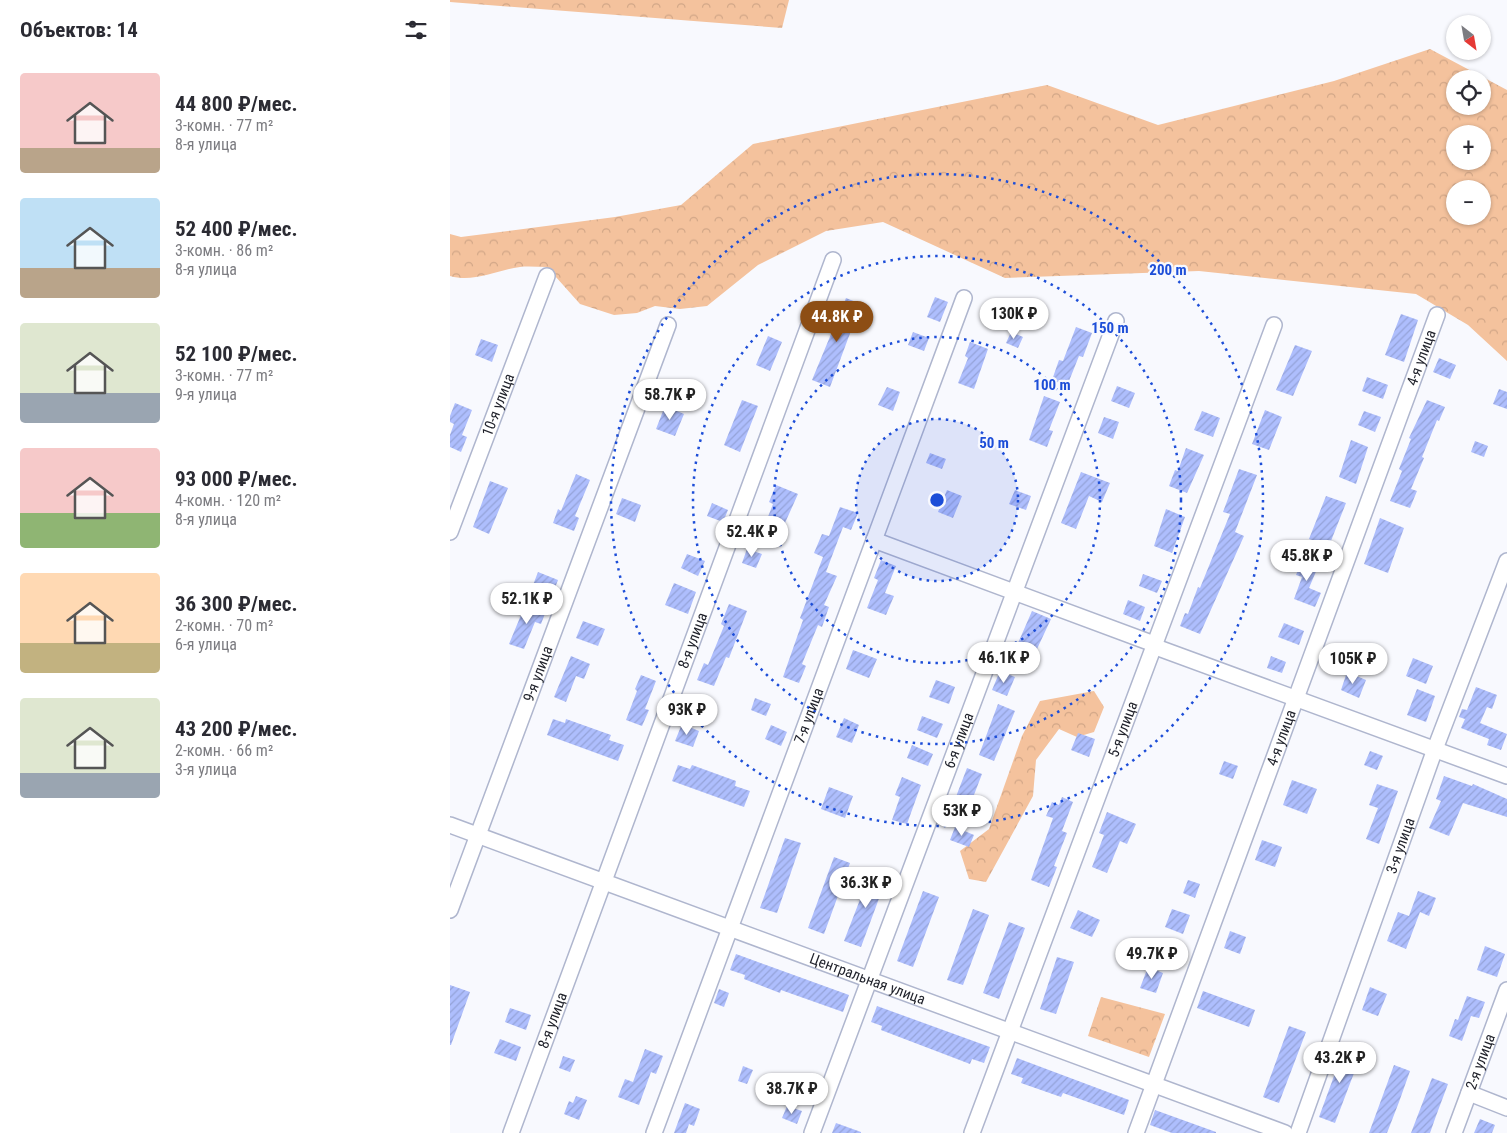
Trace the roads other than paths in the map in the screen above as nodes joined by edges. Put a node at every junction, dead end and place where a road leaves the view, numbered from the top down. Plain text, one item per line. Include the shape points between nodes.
1 (833, 260) dead end
2 (547, 276) dead end
3 (964, 298) dead end
4 (1438, 315) dead end
5 (1116, 321) dead end
6 (1274, 324) dead end
7 (668, 325) dead end
8 (450, 532) edge
9 (874, 540) junction
10 (1507, 561) edge
11 (1015, 592) junction
12 (1154, 645) junction
13 (1296, 698) junction
14 (1434, 749) junction
15 (1507, 776) edge
16 (450, 825) edge
17 (478, 836) junction
18 (603, 882) junction
19 (450, 910) edge
20 (729, 928) junction
21 (869, 980) junction
22 (1507, 990) edge
23 (1010, 1031) junction
24 (1154, 1086) junction
25 (1469, 1093) junction
26 (1507, 1108) edge
27 (511, 1133) edge
28 (654, 1133) edge
29 (812, 1133) edge
30 (972, 1133) edge
31 (1136, 1133) edge
32 (1285, 1133) edge
33 (1298, 1133) edge
34 (1454, 1133) edge

1 - 18 street, 8-я улица
2 - 8 street, 10-я улица
3 - 9 street, 7-я улица
4 - 13 street, 4-я улица
5 - 11 street, 6-я улица
6 - 12 street, 5-я улица
7 - 17 street, 9-я улица
9 - 11 street
9 - 20 street, 7-я улица
10 - 14 street, 3-я улица
11 - 12 street
11 - 21 street, 6-я улица
12 - 13 street
12 - 23 street, 5-я улица
13 - 14 street
13 - 24 street, 4-я улица
14 - 15 street
14 - 33 street, 3-я улица
16 - 17 street, Центральная улица
17 - 18 street, Центральная улица
17 - 19 street, 9-я улица
18 - 20 street, Центральная улица
18 - 27 street, 8-я улица
20 - 21 street, Центральная улица
20 - 28 street, 7-я улица
21 - 23 street, Центральная улица
21 - 29 street, 6-я улица
22 - 25 street, 2-я улица
23 - 24 street, Центральная улица
23 - 30 street, 5-я улица
24 - 31 street, 4-я улица
24 - 32 street, Центральная улица
25 - 26 street
25 - 34 street, 2-я улица

